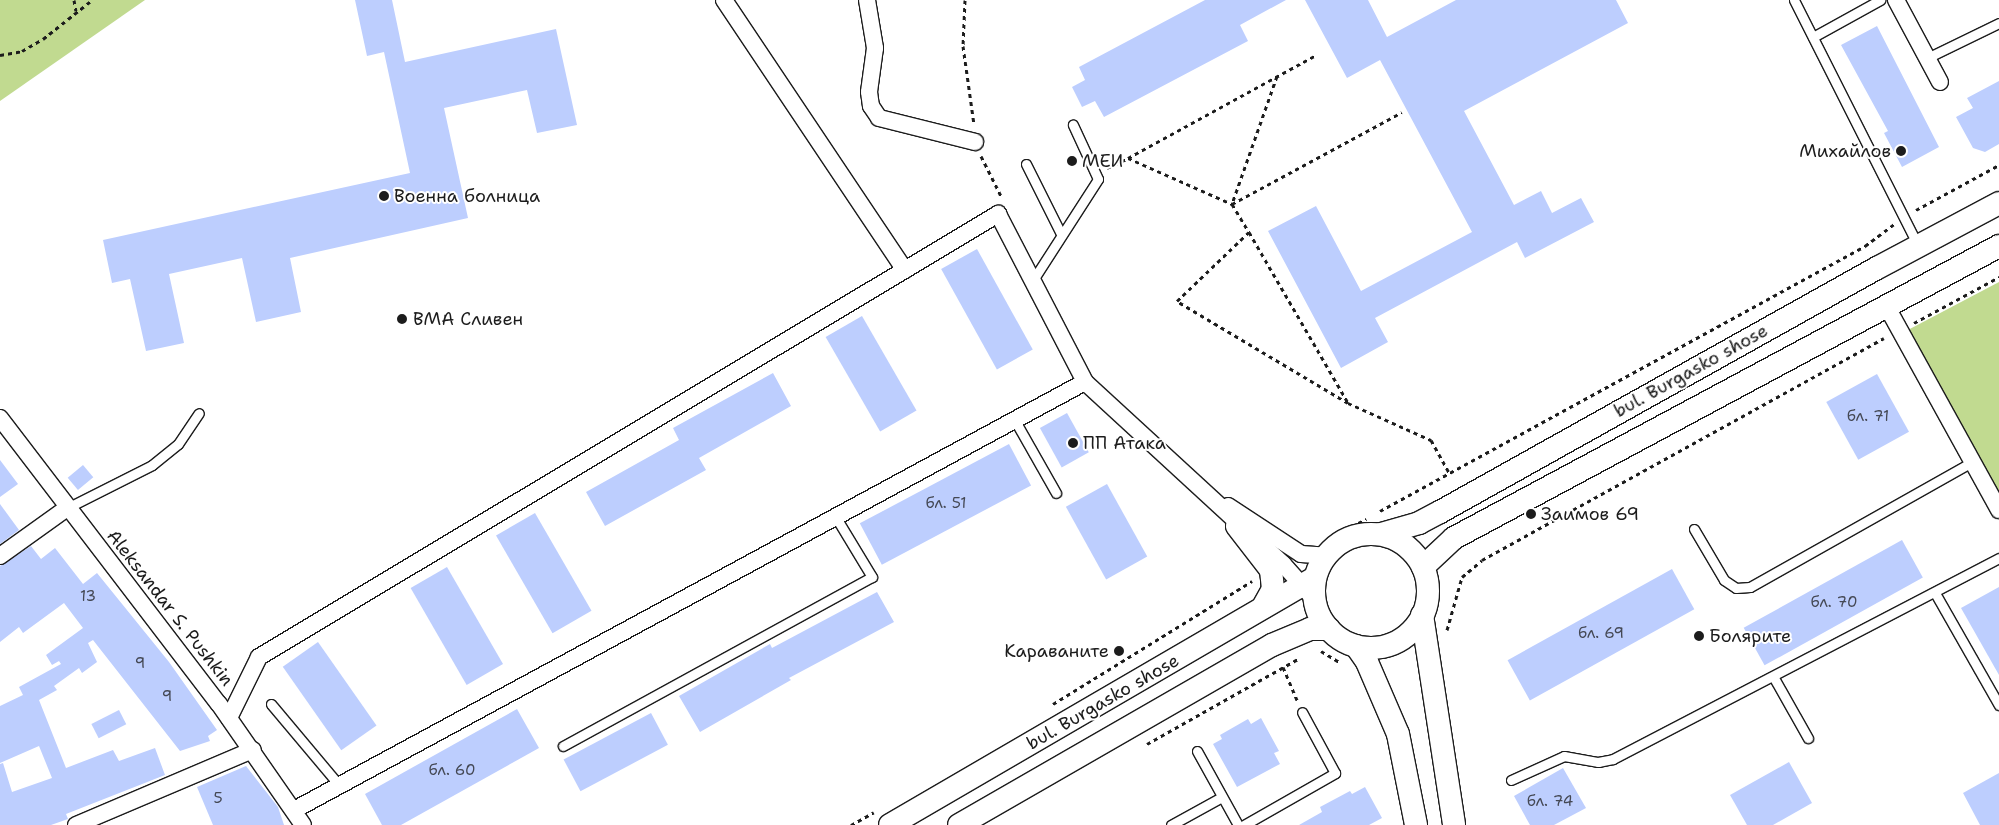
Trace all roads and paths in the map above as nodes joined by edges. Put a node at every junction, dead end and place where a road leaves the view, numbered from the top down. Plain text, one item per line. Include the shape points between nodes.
1 (74, 0) edge
2 (92, 0) edge
3 (724, 0) edge
4 (867, 0) edge
5 (965, 0) edge
6 (1794, 0) edge
7 (1880, 0) edge
8 (1896, 0) edge
9 (76, 11) junction
10 (1999, 23) edge
11 (1813, 37) junction
12 (0, 55) edge
13 (1316, 55) dead end
14 (1927, 58) junction
15 (1276, 76) junction
16 (1940, 82) dead end
17 (1402, 112) dead end
18 (1073, 125) dead end
19 (975, 142) junction
20 (1128, 158) junction
21 (1026, 164) dead end
22 (1999, 165) edge
23 (1096, 174) junction
24 (1999, 203) edge
25 (1232, 204) junction
26 (998, 214) junction
27 (1904, 216) junction
28 (1249, 232) junction
29 (1061, 234) junction
30 (1918, 245) junction
31 (1999, 246) edge
32 (905, 270) junction
33 (1999, 277) edge
34 (1033, 280) junction
35 (1886, 308) junction
36 (1899, 330) junction
37 (1085, 382) junction
38 (1348, 403) junction
39 (199, 412) dead end
40 (0, 418) edge
41 (1014, 419) junction
42 (1972, 462) junction
43 (1449, 473) junction
44 (1188, 481) junction
45 (1056, 492) dead end
46 (67, 508) junction
47 (1999, 510) edge
48 (835, 516) junction
49 (1375, 522) junction
50 (1237, 526) junction
51 (1694, 529) dead end
52 (1301, 554) junction
53 (0, 556) edge
54 (1327, 556) junction
55 (1999, 558) edge
56 (1423, 567) junction
57 (1271, 570) junction
58 (1311, 588) junction
59 (1935, 593) junction
60 (1263, 607) junction
61 (1422, 615) junction
62 (1329, 629) junction
63 (1446, 634) dead end
64 (1356, 646) junction
65 (1318, 648) dead end
66 (1300, 658) dead end
67 (1282, 667) junction
68 (1347, 670) dead end
69 (1774, 678) junction
70 (271, 704) dead end
71 (1051, 705) dead end
72 (1999, 705) edge
73 (1302, 712) joint
74 (229, 718) junction
75 (1808, 738) dead end
76 (1144, 745) dead end
77 (563, 746) dead end
78 (253, 750) junction
79 (1197, 751) dead end
80 (1511, 780) dead end
81 (339, 785) junction
82 (1222, 796) junction
83 (294, 810) junction
84 (883, 818) edge
85 (76, 825) edge
86 (303, 825) edge
87 (851, 825) edge
88 (959, 825) edge
89 (1171, 825) edge
90 (1238, 825) edge
91 (1244, 825) edge
92 (1416, 825) edge
93 (1454, 825) edge

1 - 9 path
2 - 9 path
3 - 32 street
4 - 19 street via 875,48 868,92 871,106 879,118
5 - 19 path via 963,46
6 - 11 lane
7 - 11 lane
8 - 14 street
9 - 12 path via 22,51
10 - 14 lane
11 - 27 lane
13 - 15 path
14 - 16 street
15 - 20 path
15 - 25 path
17 - 25 path
18 - 23 lane
19 - 26 path via 1001,194 1003,204
20 - 23 path
20 - 25 path
21 - 29 lane
22 - 27 path
23 - 29 lane via 1098,179
24 - 30 main road, bul. Burgasko shose
25 - 28 path
26 - 32 street
26 - 34 street
27 - 30 lane
27 - 43 path via 1865,246
28 - 38 path
28 - 38 path via 1177,301
29 - 34 lane
30 - 49 main road, bul. Burgasko shose via 1419,523
31 - 35 main road, bul. Burgasko shose
32 - 74 street via 260,657
33 - 36 path
34 - 37 street
35 - 36 street
35 - 56 main road, bul. Burgasko shose via 1454,538
36 - 42 street
36 - 63 path via 1482,560 1462,577
37 - 41 street
37 - 44 street
38 - 43 path via 1431,440
39 - 46 lane via 178,444 152,465
40 - 46 street, Aleksandar S. Pushkin
41 - 45 lane
41 - 48 street
42 - 47 street
42 - 51 lane via 1750,588 1736,588 1724,580
43 - 49 path
44 - 50 street
44 - 52 street
46 - 53 street
46 - 74 street, Aleksandar S. Pushkin
48 - 77 lane via 872,577
48 - 81 street
49 - 52 path
49 - 54 main road
49 - 56 main road via 1412,552
50 - 57 main road
50 - 58 street
52 - 54 street
54 - 58 main road
55 - 59 lane
56 - 61 main road via 1428,589
57 - 60 main road via 1273,589
57 - 71 path
58 - 60 main road, bul. Burgasko shose
58 - 62 main road
59 - 69 lane
59 - 72 lane
60 - 84 main road, bul. Burgasko shose
61 - 64 main road via 1414,629 1396,642 1375,648
61 - 93 main road
62 - 64 main road
62 - 88 main road, bul. Burgasko shose via 1310,629 1272,645
64 - 92 main road via 1367,662 1398,734
65 - 68 path
66 - 67 path
67 - 73 path
67 - 76 path
69 - 75 lane
69 - 80 lane via 1613,759 1598,762 1574,755 1564,756
70 - 81 lane
73 - 91 lane via 1335,773
74 - 78 street, Aleksandar S. Pushkin
78 - 83 street, Aleksandar S. Pushkin
78 - 85 street
79 - 82 lane
81 - 83 street
82 - 89 lane
82 - 90 lane
83 - 86 street, Aleksandar S. Pushkin
84 - 87 path

